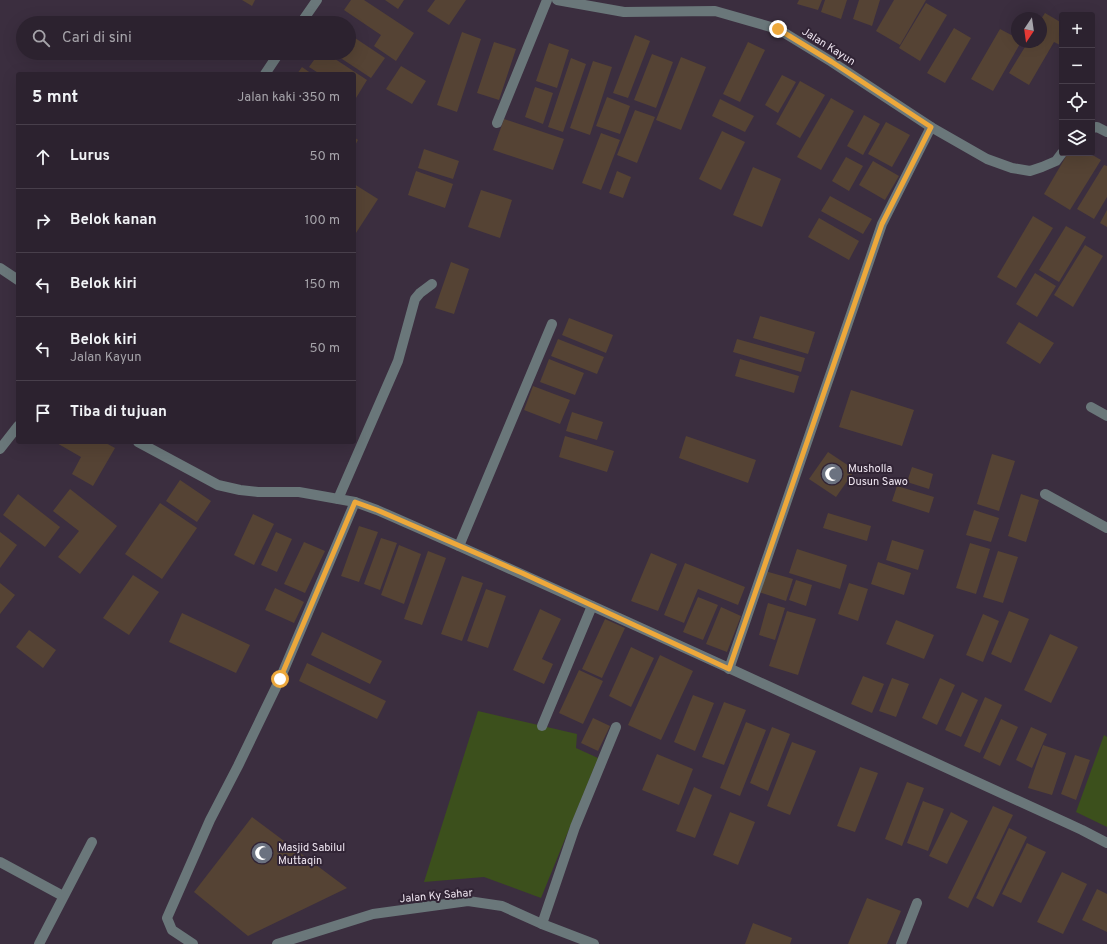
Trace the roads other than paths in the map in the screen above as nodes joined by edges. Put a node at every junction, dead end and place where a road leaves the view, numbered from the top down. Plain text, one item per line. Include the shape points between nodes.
1 (317, 0) edge
2 (547, 0) edge
3 (557, 0) edge
4 (306, 16) edge
5 (275, 60) edge
6 (266, 72) edge
7 (497, 123) dead end
8 (931, 127) junction
9 (1095, 127) edge
10 (1107, 132) edge
11 (1059, 156) edge
12 (0, 268) edge
13 (16, 279) edge
14 (432, 284) dead end
15 (552, 324) dead end
16 (1091, 407) dead end
17 (1107, 416) edge
18 (16, 429) edge
19 (142, 444) edge
20 (0, 449) edge
21 (1044, 494) dead end
22 (338, 499) junction
23 (355, 502) junction
24 (1107, 528) edge
25 (459, 546) junction
26 (592, 606) junction
27 (729, 669) junction
28 (542, 726) dead end
29 (616, 727) dead end
30 (92, 842) dead end
31 (1107, 843) edge
32 (0, 862) edge
33 (63, 896) junction
34 (917, 903) dead end
35 (542, 924) junction
36 (39, 944) edge
37 (193, 944) edge
38 (277, 944) edge
39 (594, 944) edge
40 (901, 944) edge

1 - 4 street
2 - 7 street
3 - 8 street, Jalan Kayun via 624,12 715,11 778,29
5 - 6 street
8 - 11 street, Jalan Kayun via 987,159 1012,168 1030,171 1056,160
8 - 27 street via 882,224
9 - 10 street
12 - 13 street
14 - 22 street via 415,299 398,361
15 - 25 street
16 - 17 street
18 - 20 street
19 - 22 street via 218,485 258,492 299,492
21 - 24 street
22 - 23 street
23 - 25 street
23 - 37 street via 280,679 210,820 167,918 172,930
25 - 26 street
26 - 27 street
26 - 28 street
27 - 31 street
29 - 35 street via 575,827
30 - 33 street
32 - 33 street
33 - 36 street
34 - 40 street
35 - 38 street, Jalan Ky Sahar via 502,906 468,902 372,914
35 - 39 street, Jalan Ky Sahar

